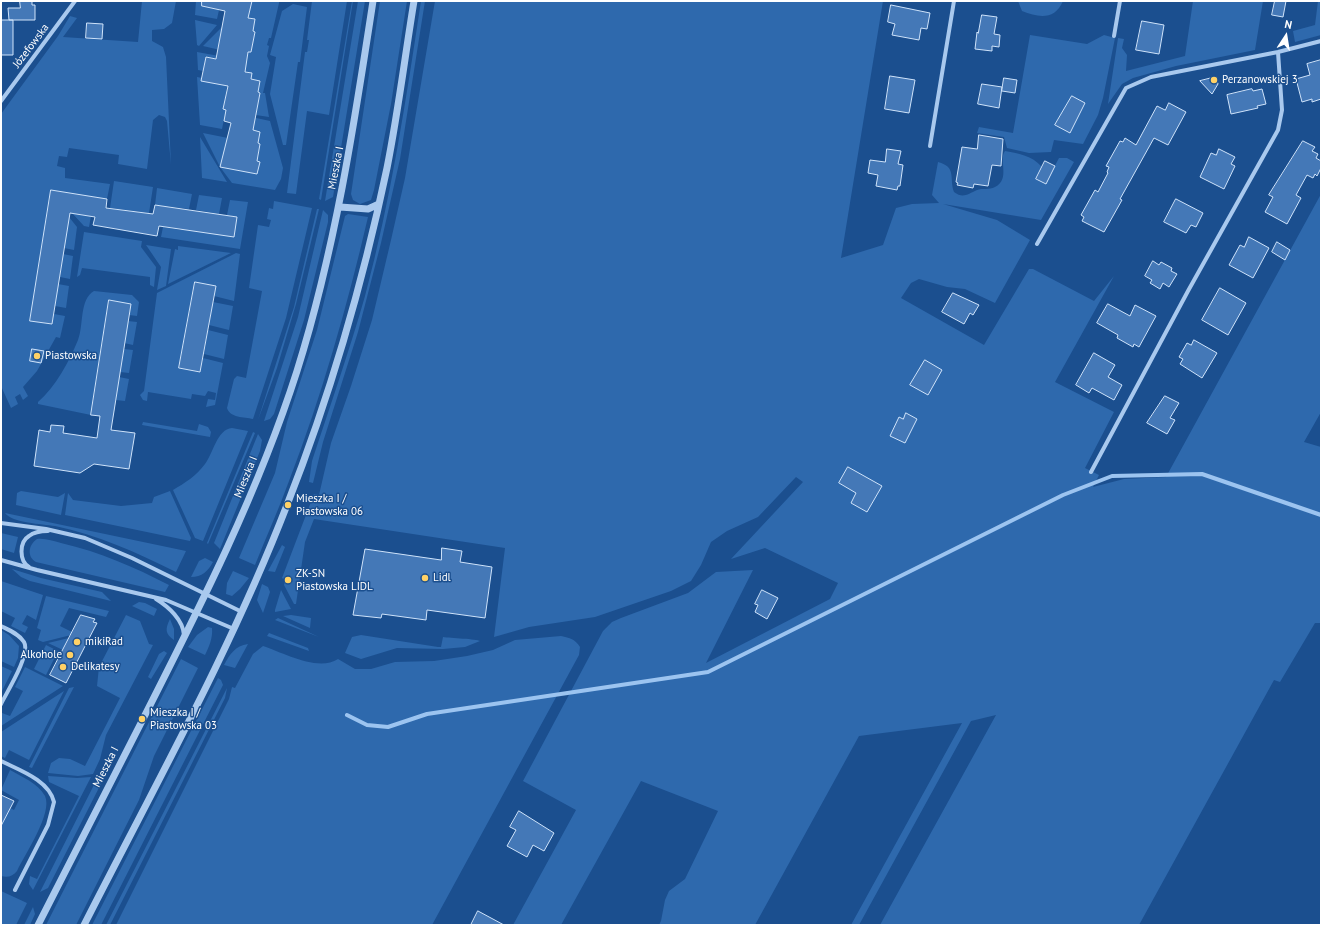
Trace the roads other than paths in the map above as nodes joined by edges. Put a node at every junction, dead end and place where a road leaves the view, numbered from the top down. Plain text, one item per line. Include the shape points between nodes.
1 (75, 1) edge
2 (373, 1) edge
3 (414, 1) edge
4 (954, 1) edge
5 (1120, 1) edge
6 (1114, 36) dead end
7 (1321, 40) edge
8 (1278, 52) junction
9 (1, 102) edge
10 (930, 146) dead end
11 (379, 204) junction
12 (340, 207) junction
13 (1037, 244) dead end
14 (1091, 472) dead end
15 (1, 522) edge
16 (58, 531) junction
17 (1, 560) edge
18 (37, 570) junction
19 (205, 595) junction
20 (152, 597) junction
21 (197, 612) junction
22 (242, 612) junction
23 (1, 626) edge
24 (234, 629) junction
25 (183, 641) junction
26 (1, 704) edge
27 (1, 761) edge
28 (15, 890) dead end
29 (38, 925) edge
30 (84, 925) edge

1 - 9 street, Józefowska
2 - 12 street, Mieszka I
3 - 11 street via 394,130
4 - 10 street
5 - 6 street
7 - 8 street
8 - 13 street via 1151,77 1126,88
8 - 14 street via 1282,110 1278,130
11 - 12 street via 368,209
11 - 22 street via 352,312 313,437 288,505
12 - 19 street, Mieszka I via 296,373 252,492
15 - 16 street
16 - 18 street via 36,533 24,542 23,561 27,566
16 - 19 street via 102,544
17 - 18 street
18 - 20 street
19 - 21 street, Mieszka I
19 - 22 street
20 - 21 street
20 - 25 street via 176,616 184,633
21 - 24 street
21 - 25 street, Mieszka I
22 - 24 street
23 - 26 street via 20,637 26,648 24,658
24 - 30 street
25 - 29 street, Mieszka I
27 - 28 street via 34,778 48,791 54,802 48,825

